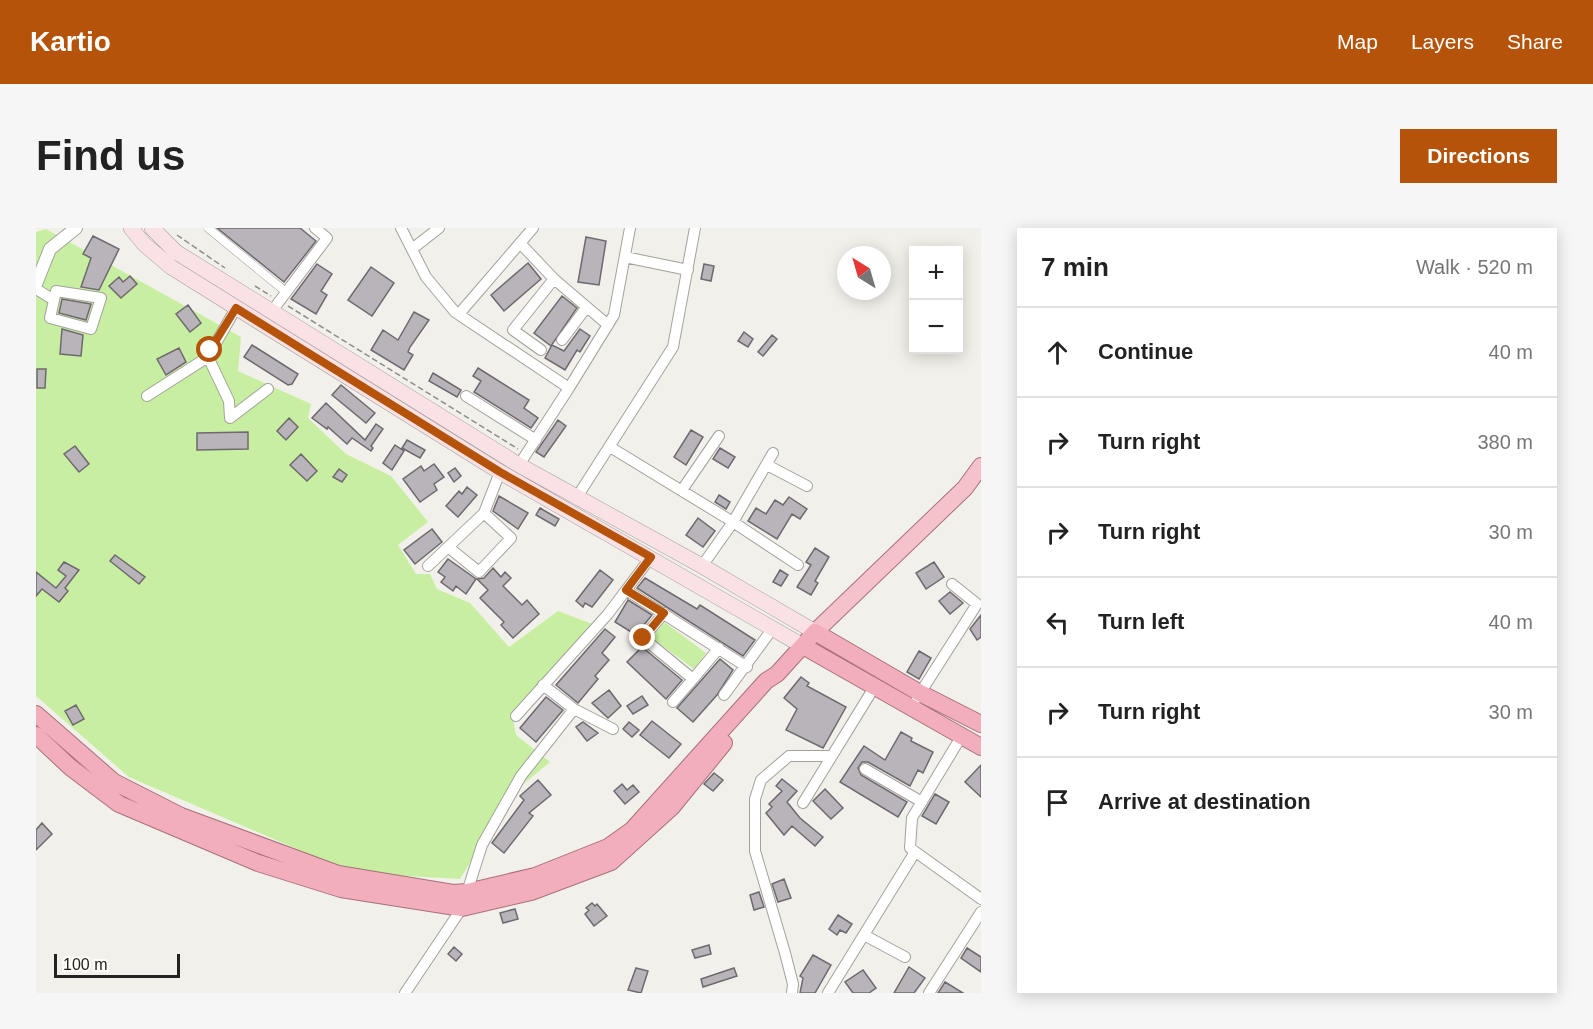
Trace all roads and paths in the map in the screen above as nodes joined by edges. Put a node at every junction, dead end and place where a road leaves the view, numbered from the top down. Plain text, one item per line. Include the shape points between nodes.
1 (76, 228) edge
2 (130, 228) edge
3 (152, 228) edge
4 (207, 228) edge
5 (315, 228) edge
6 (401, 228) edge
7 (439, 228) edge
8 (533, 228) edge
9 (630, 228) edge
10 (694, 228) edge
11 (175, 234) dead end
12 (520, 243) junction
13 (412, 249) junction
14 (625, 257) junction
15 (688, 270) junction
16 (231, 272) dead end
17 (554, 279) junction
18 (36, 284) edge
19 (250, 284) dead end
20 (36, 289) edge
21 (286, 292) junction
22 (54, 300) junction
23 (236, 308) junction
24 (586, 308) junction
25 (272, 311) junction
26 (459, 314) junction
27 (608, 326) junction
28 (562, 340) dead end
29 (541, 350) dead end
30 (208, 357) junction
31 (570, 388) junction
32 (268, 389) dead end
33 (147, 396) dead end
34 (466, 396) dead end
35 (719, 436) dead end
36 (536, 440) junction
37 (610, 447) junction
38 (773, 453) dead end
39 (766, 465) junction
40 (981, 466) edge
41 (514, 467) junction
42 (807, 486) dead end
43 (682, 490) junction
44 (577, 497) junction
45 (484, 513) junction
46 (733, 522) junction
47 (448, 547) junction
48 (651, 557) junction
49 (798, 565) dead end
50 (428, 566) dead end
51 (702, 566) junction
52 (952, 584) dead end
53 (626, 590) junction
54 (979, 605) edge
55 (664, 613) junction
56 (773, 628) junction
57 (814, 632) junction
58 (803, 646) junction
59 (719, 648) junction
60 (747, 667) junction
61 (693, 679) junction
62 (543, 685) junction
63 (875, 686) junction
64 (920, 693) junction
65 (724, 695) dead end
66 (673, 702) dead end
67 (574, 709) junction
68 (910, 709) junction
69 (36, 714) edge
70 (516, 716) dead end
71 (981, 724) edge
72 (613, 729) dead end
73 (36, 735) edge
74 (961, 737) junction
75 (981, 747) edge
76 (832, 756) junction
77 (866, 769) dead end
78 (922, 802) junction
79 (802, 803) dead end
80 (915, 852) junction
81 (981, 899) edge
82 (464, 900) junction
83 (981, 912) edge
84 (864, 935) junction
85 (905, 957) dead end
86 (405, 993) edge
87 (792, 993) edge
88 (828, 993) edge
89 (929, 993) edge

1 - 18 street via 50,249
2 - 23 main road via 158,258
3 - 25 main road via 176,252
4 - 21 street
5 - 21 street via 327,238
6 - 13 street
7 - 13 street
8 - 12 street
9 - 14 street
10 - 15 street
11 - 16 path
12 - 17 street
12 - 26 street
13 - 26 street via 426,277
14 - 15 street
14 - 27 street via 614,315
15 - 37 street via 673,347
17 - 24 street
17 - 29 street via 513,330
19 - 41 path via 338,335
20 - 22 street
21 - 25 street
22 - 22 street via 50,318 91,329 101,298 56,291
23 - 30 street
23 - 41 main road
24 - 27 street
24 - 28 street
25 - 41 main road
26 - 31 street
27 - 31 street
30 - 32 street via 229,401 230,418
30 - 33 street
31 - 36 street
34 - 36 street
35 - 43 street
36 - 41 street
37 - 43 street
37 - 44 street
38 - 39 street
39 - 42 street
39 - 46 street
40 - 57 main road via 965,488
41 - 44 main road
41 - 45 street
41 - 48 main road
43 - 46 street
44 - 51 main road
45 - 47 street
45 - 47 street via 511,538 479,572
46 - 49 street
46 - 51 street
47 - 50 street
48 - 53 street
48 - 56 main road
51 - 57 main road
52 - 54 street
53 - 55 street
53 - 62 street
54 - 64 street
55 - 59 street
55 - 61 street via 643,638
56 - 58 main road
56 - 60 street
57 - 58 highway
57 - 64 highway
58 - 63 highway
58 - 82 highway via 672,807 611,862 531,892
59 - 60 street
59 - 61 street
60 - 65 street
61 - 66 street
62 - 67 street
62 - 70 street
63 - 68 highway
63 - 76 street
64 - 68 street
64 - 71 highway
67 - 72 street
67 - 82 street via 521,776 482,845
68 - 74 highway
69 - 82 highway via 114,782 182,816 338,874 453,893
73 - 82 highway via 119,804 258,863 341,889
74 - 75 highway
74 - 78 street
76 - 79 street
76 - 87 street via 789,756 761,780 755,799 755,851 785,952
77 - 78 street
78 - 80 street via 912,818 910,848
80 - 81 street
80 - 84 street
82 - 86 street
83 - 89 street
84 - 85 street
84 - 88 street

